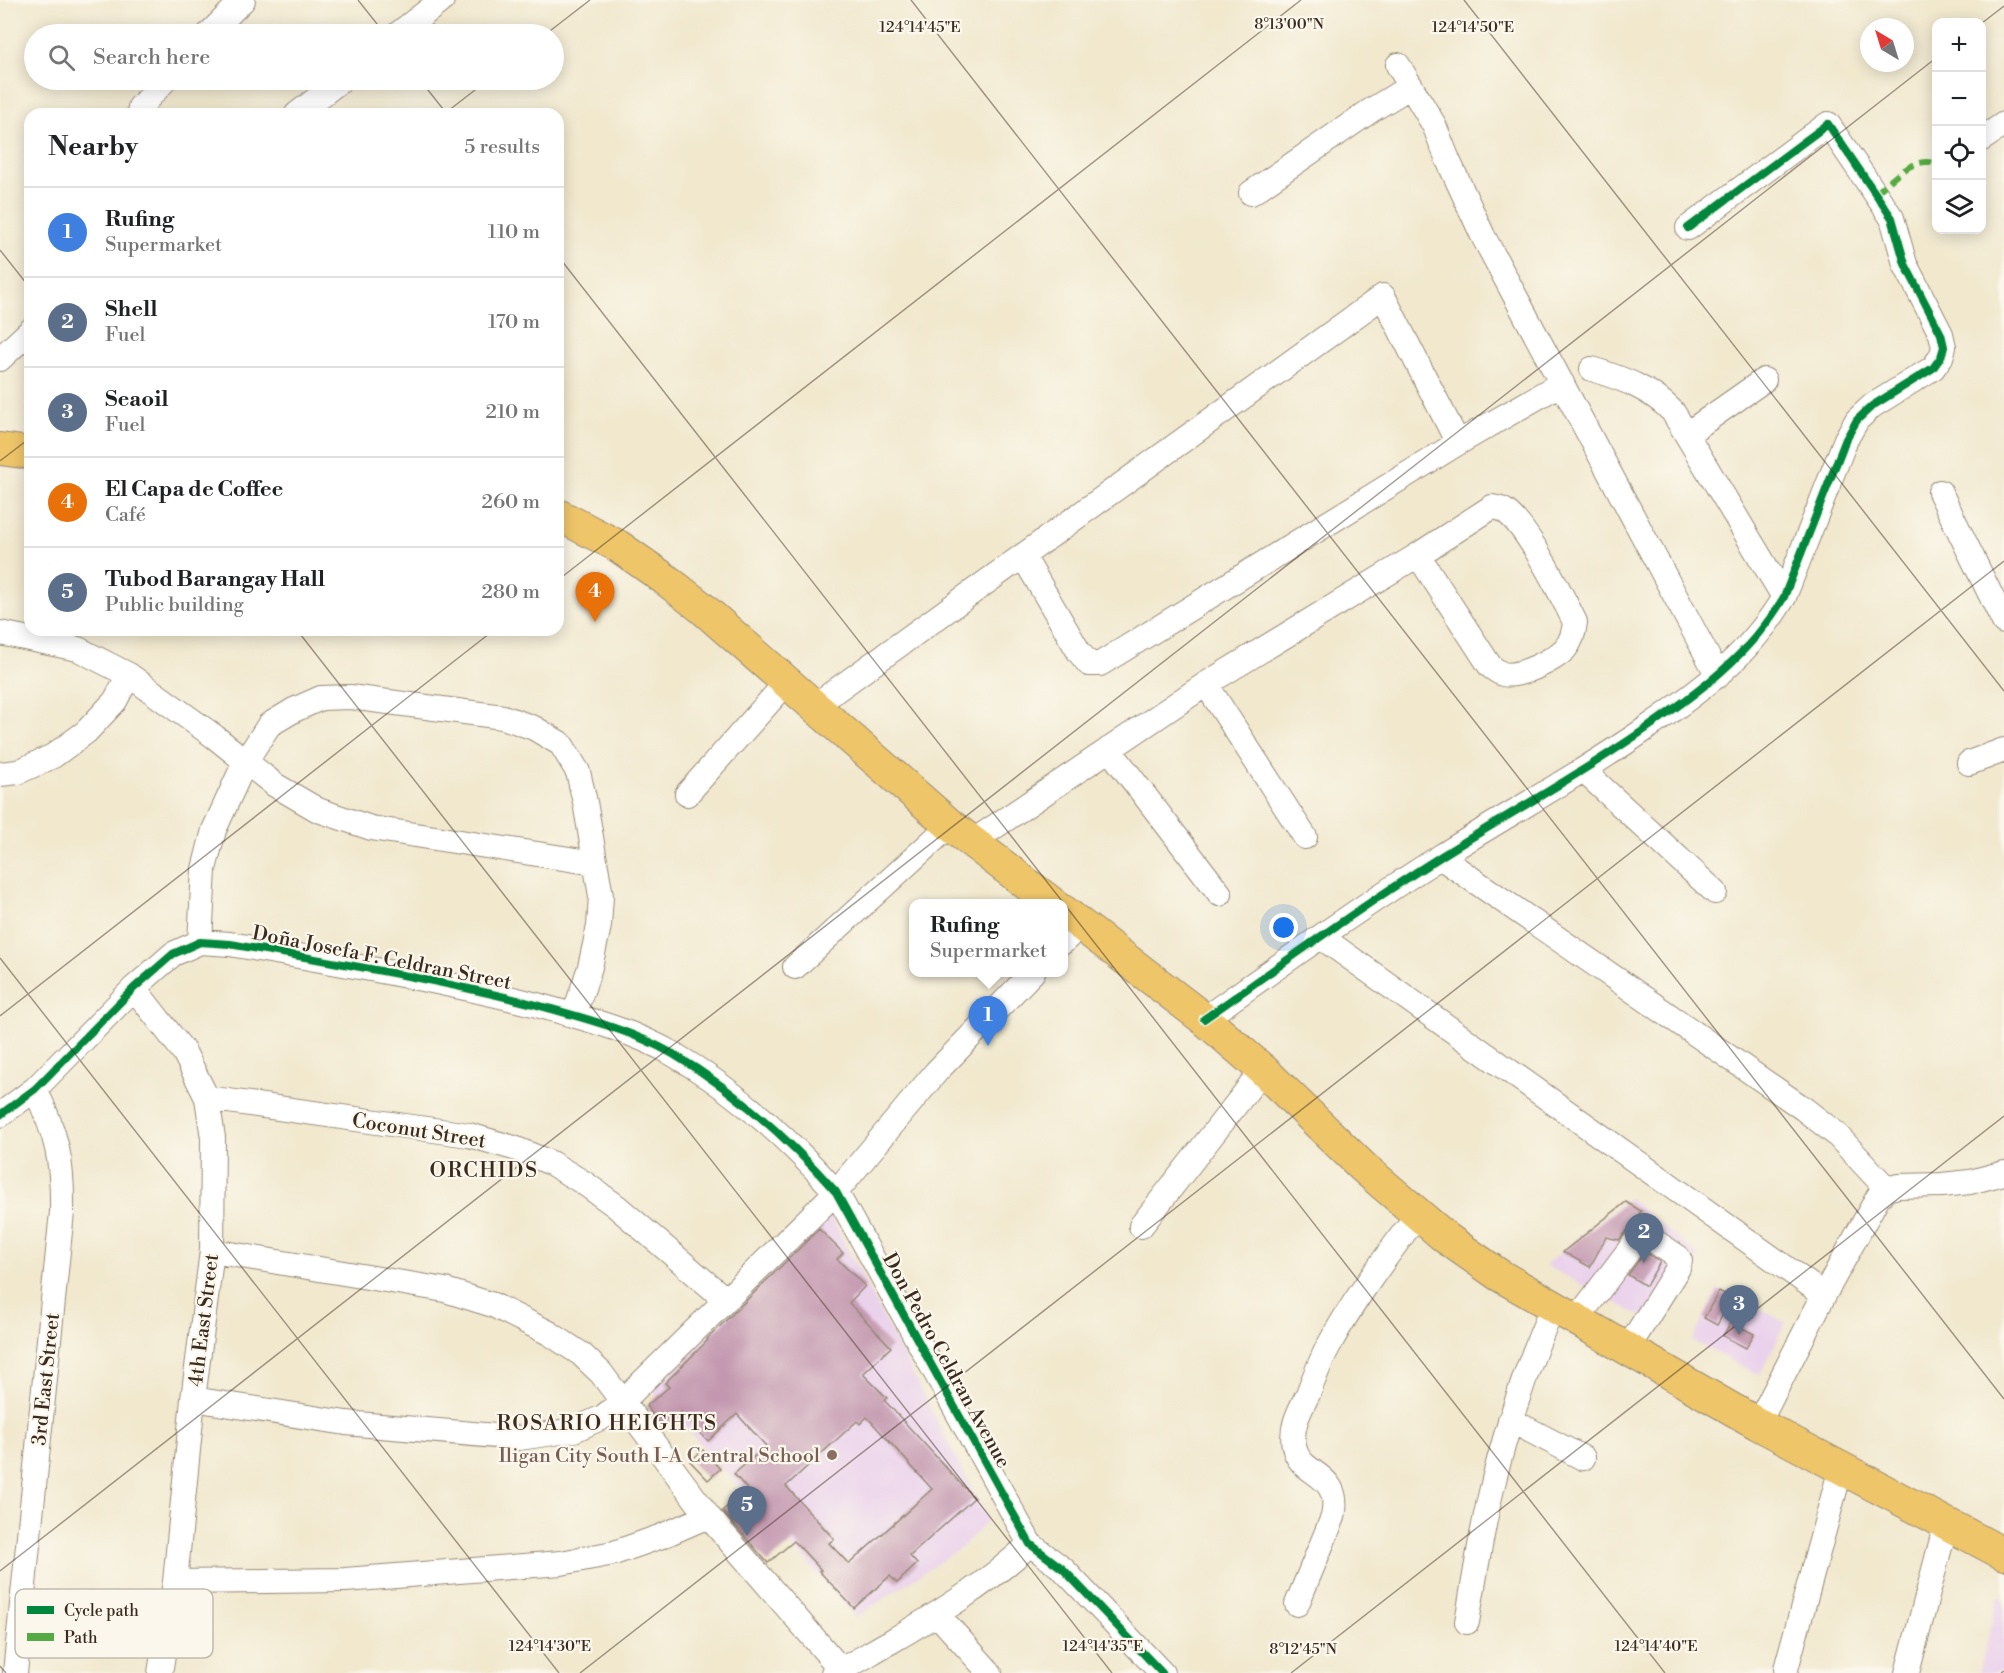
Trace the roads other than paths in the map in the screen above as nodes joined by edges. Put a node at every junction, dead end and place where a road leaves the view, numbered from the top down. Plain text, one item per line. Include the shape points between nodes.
1 (243, 0) edge
2 (442, 0) edge
3 (219, 24) edge
4 (411, 24) edge
5 (1398, 65) dead end
6 (1411, 86) junction
7 (156, 90) edge
8 (328, 90) edge
9 (141, 108) edge
10 (305, 108) edge
11 (2004, 124) edge
12 (1986, 137) edge
13 (1251, 193) dead end
14 (1688, 228) dead end
15 (24, 337) edge
16 (0, 359) edge
17 (1592, 369) dead end
18 (1764, 380) dead end
19 (1562, 383) junction
20 (1687, 434) junction
21 (1458, 443) junction
22 (0, 449) edge
23 (24, 452) edge
24 (1940, 492) dead end
25 (564, 518) edge
26 (1418, 555) junction
27 (1023, 556) junction
28 (1784, 597) junction
29 (2004, 622) edge
30 (0, 633) edge
31 (129, 675) junction
32 (1718, 676) junction
33 (786, 683) junction
34 (1206, 684) junction
35 (813, 706) junction
36 (1109, 749) junction
37 (2004, 750) edge
38 (245, 762) junction
39 (1969, 763) dead end
40 (1584, 771) junction
41 (0, 774) edge
42 (687, 794) dead end
43 (961, 834) junction
44 (1305, 837) dead end
45 (1440, 857) junction
46 (595, 863) junction
47 (1716, 892) dead end
48 (1220, 894) dead end
49 (1048, 899) edge
50 (1069, 926) edge
51 (1321, 937) junction
52 (200, 942) junction
53 (795, 967) dead end
54 (1028, 977) edge
55 (134, 988) junction
56 (574, 1015) junction
57 (1204, 1019) junction
58 (1263, 1070) junction
59 (35, 1089) junction
60 (207, 1098) junction
61 (0, 1114) edge
62 (2004, 1173) edge
63 (1887, 1189) junction
64 (836, 1192) junction
65 (1418, 1214) junction
66 (1141, 1226) dead end
67 (212, 1251) junction
68 (1824, 1295) junction
69 (725, 1299) junction
70 (1565, 1313) junction
71 (1628, 1348) junction
72 (193, 1399) junction
73 (623, 1401) junction
74 (1510, 1420) junction
75 (1758, 1424) junction
76 (1583, 1458) dead end
77 (1841, 1468) junction
78 (708, 1516) junction
79 (1946, 1524) junction
80 (1030, 1544) junction
81 (2004, 1554) edge
82 (175, 1582) junction
83 (24, 1589) edge
84 (174, 1589) edge
85 (1297, 1604) dead end
86 (938, 1614) junction
87 (1467, 1622) dead end
88 (17, 1658) edge
89 (162, 1658) edge
90 (1786, 1669) dead end
91 (839, 1672) edge
92 (15, 1673) edge
93 (160, 1673) edge
94 (990, 1673) edge
95 (1162, 1673) edge
96 (1907, 1673) edge

1 - 3 street
2 - 4 street
5 - 6 street
6 - 13 street
6 - 19 street via 1434,125 1483,236
7 - 9 street
8 - 10 street
11 - 12 street
14 - 28 street via 1828,124 1892,218 1905,264 1941,334 1944,346 1933,368 1872,406 1857,420
15 - 16 street
17 - 20 street via 1654,394 1673,412
18 - 20 street
19 - 21 street
19 - 32 street
20 - 28 street
21 - 27 street via 1095,665 1089,664 1079,652
21 - 27 street via 1383,296
22 - 23 main road
24 - 29 street
25 - 33 main road via 618,546 665,579
26 - 26 street via 1492,507 1503,509 1529,539 1561,594 1575,622 1574,635 1564,649 1545,662 1519,674 1503,674 1490,666
26 - 34 street
27 - 35 street
28 - 32 street via 1758,636
30 - 31 street via 78,649
31 - 38 street
31 - 41 street via 115,701 86,732 53,756 18,772
32 - 40 street
33 - 35 main road
33 - 42 street
34 - 36 street
34 - 44 street
35 - 43 main road
36 - 43 street
36 - 48 street
37 - 39 street
38 - 46 street via 318,810 371,828
38 - 46 street via 270,725 321,698 350,697 503,717 561,744 578,772
38 - 52 street via 214,830 204,869
40 - 45 street
40 - 47 street
43 - 49 main road
43 - 53 street
45 - 51 street
45 - 63 street via 1804,1109 1836,1134
46 - 56 street via 602,896 599,926
50 - 57 main road
51 - 57 street
51 - 68 street
52 - 55 street, Doña Josefa F. Celdran Street via 173,954
52 - 56 street, Doña Josefa F. Celdran Street via 230,944 476,989
54 - 64 street via 937,1071
55 - 59 street, Doña Josefa F. Celdran Street
55 - 60 street, 4th East Street via 184,1052
56 - 64 street, Doña Josefa F. Celdran Street via 629,1032 673,1054 771,1126
57 - 58 main road
58 - 65 main road via 1364,1168
58 - 66 street
59 - 61 street, Doña Josefa F. Celdran Street
59 - 83 street, 3rd East Street via 50,1122 63,1181
60 - 67 street, 4th East Street via 213,1138
60 - 69 street, Coconut Street via 469,1136 514,1148 551,1163 584,1183
62 - 63 street via 1970,1182
63 - 68 street via 1878,1197
64 - 69 street
64 - 80 street, Don Pedro Celdran Avenue
65 - 70 main road via 1499,1275
65 - 85 street via 1357,1298 1327,1349 1294,1425 1294,1450 1330,1485 1336,1504
67 - 72 street, 4th East Street
67 - 73 street via 445,1290 493,1305 582,1354
68 - 75 street
69 - 73 street
70 - 71 main road
70 - 71 street via 1639,1237 1648,1236 1680,1261
70 - 74 street via 1533,1353
71 - 75 main road
72 - 73 street via 346,1423 519,1438 574,1430
72 - 82 street, 4th East Street
73 - 78 street
74 - 76 street
74 - 87 street via 1489,1501
75 - 77 main road
77 - 79 main road
77 - 90 street
78 - 82 street via 614,1553 561,1563 345,1580
78 - 91 street
79 - 81 main road
79 - 96 street
80 - 86 street via 1001,1571
80 - 95 street via 1063,1569
82 - 84 street, 4th East Street
86 - 91 street
86 - 94 street
88 - 92 street, 3rd East Street
89 - 93 street, 4th East Street

